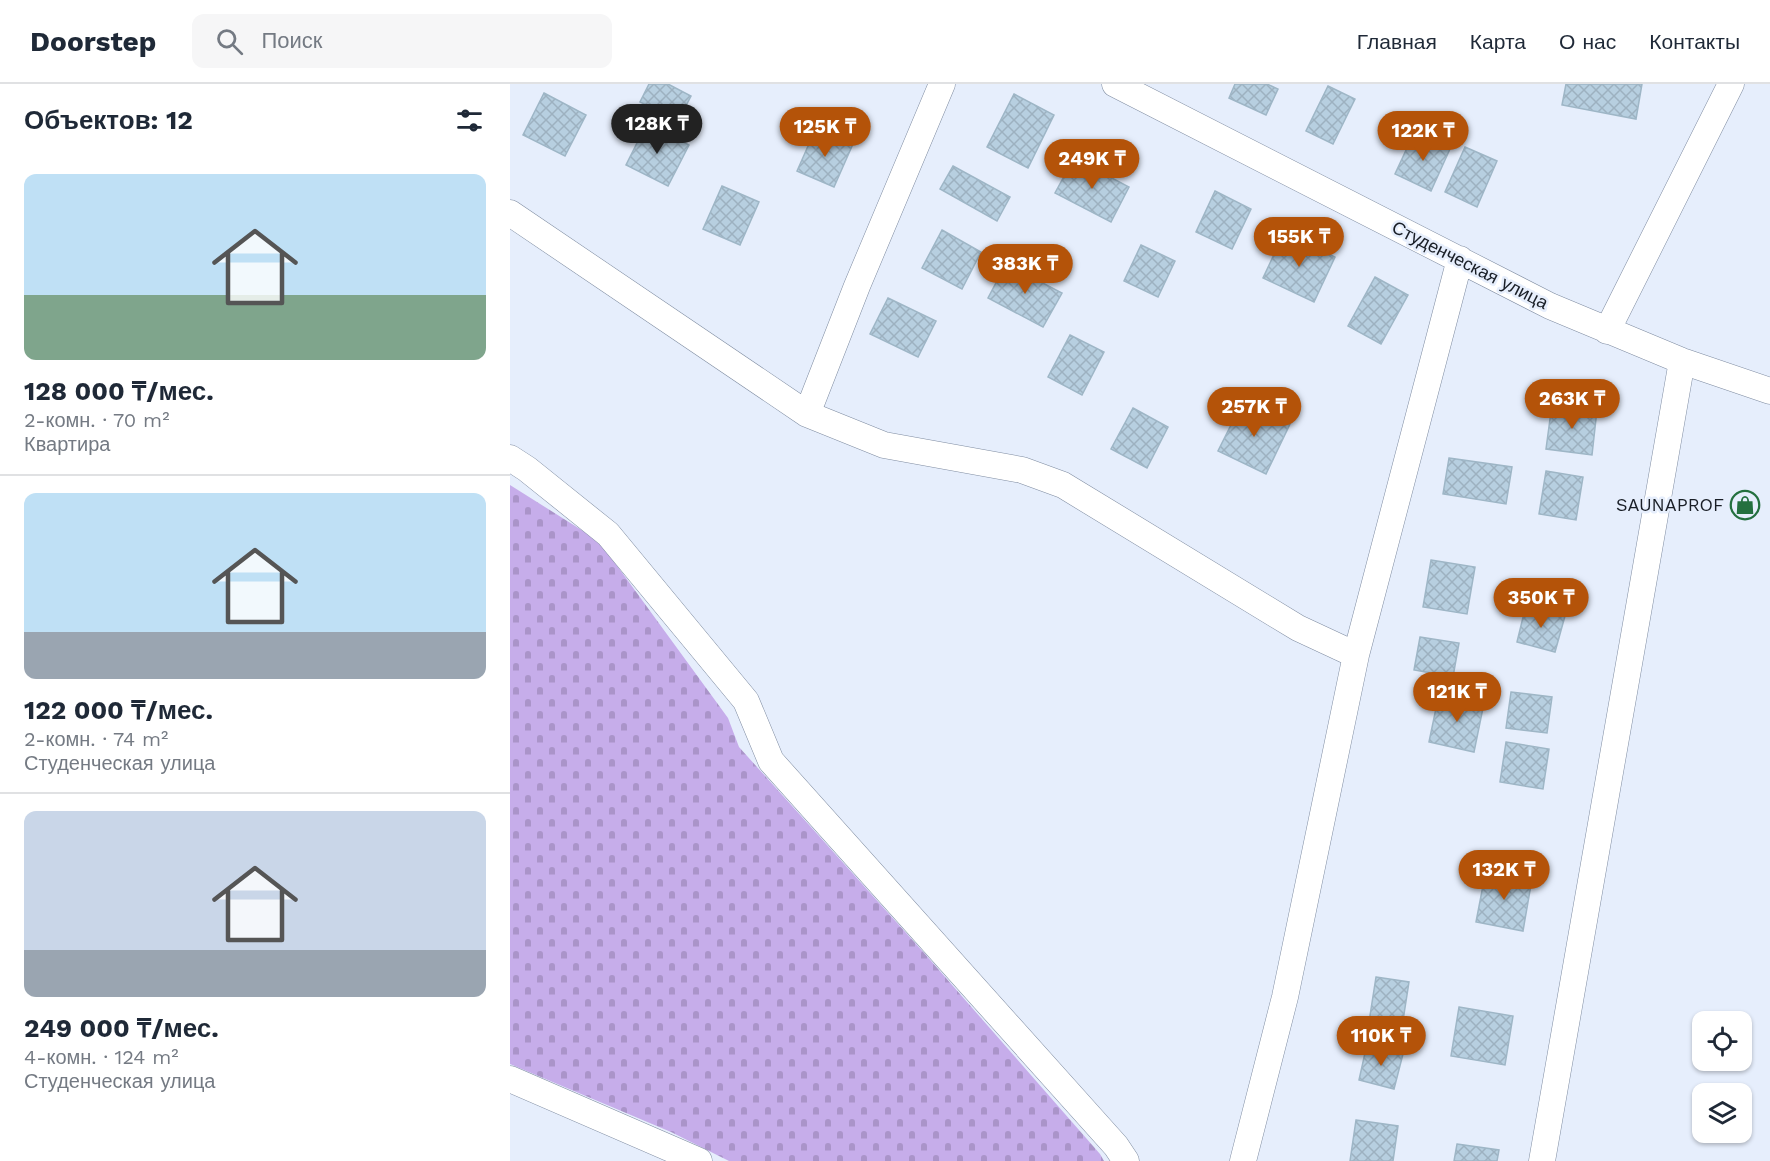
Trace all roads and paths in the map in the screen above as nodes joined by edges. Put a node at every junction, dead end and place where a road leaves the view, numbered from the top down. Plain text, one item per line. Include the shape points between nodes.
1 (942, 84) edge
2 (1115, 84) edge
3 (1731, 84) edge
4 (510, 213) edge
5 (1460, 259) junction
6 (1607, 331) junction
7 (1682, 361) junction
8 (1770, 391) edge
9 (807, 414) junction
10 (510, 458) edge
11 (1356, 655) junction
12 (510, 1079) edge
13 (699, 1161) edge
14 (1126, 1161) edge
15 (1243, 1161) edge
16 (1542, 1161) edge

1 - 9 street
2 - 5 street, Студенческая улица
3 - 6 street
4 - 9 street
5 - 6 street, Студенческая улица
5 - 11 street
6 - 7 street, Студенческая улица
7 - 8 street, Студенческая улица
7 - 16 street
9 - 11 street via 884,446 1022,470 1064,484 1298,628
10 - 14 street via 608,534 746,701 771,761
11 - 15 street via 1285,997
12 - 13 street

